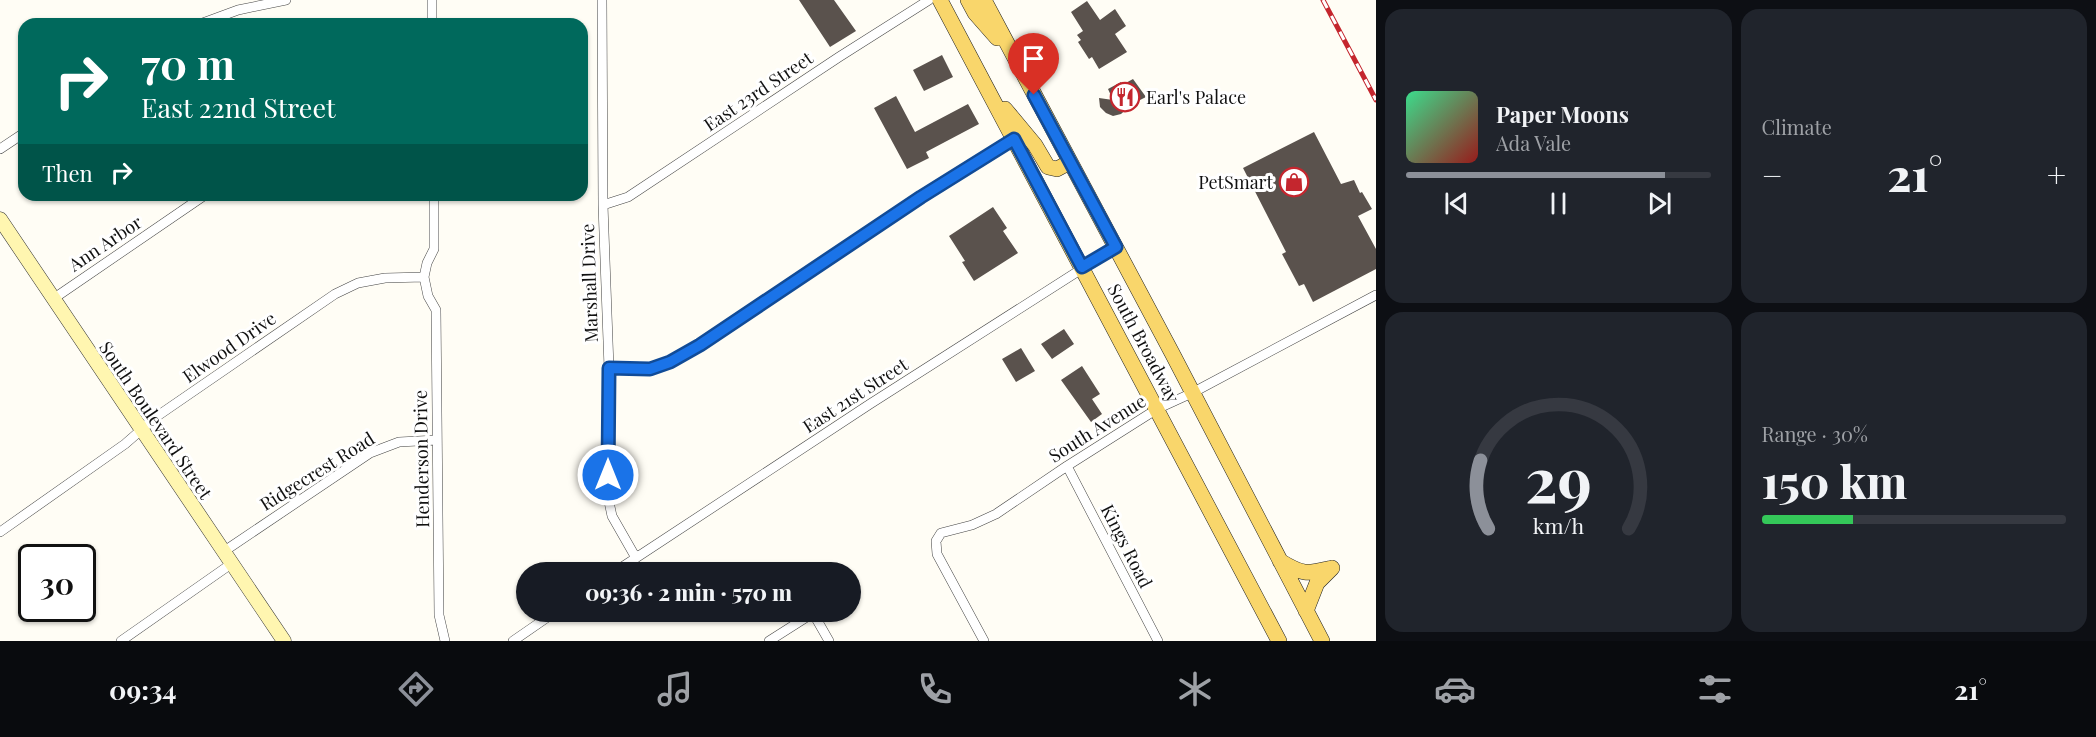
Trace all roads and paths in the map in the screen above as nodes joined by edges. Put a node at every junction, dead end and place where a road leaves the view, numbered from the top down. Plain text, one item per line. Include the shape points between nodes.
1 (286, 0) edge
2 (432, 0) edge
3 (602, 0) edge
4 (929, 0) edge
5 (940, 0) edge
6 (968, 0) edge
7 (984, 0) edge
8 (216, 18) edge
9 (432, 18) edge
10 (1013, 56) junction
11 (985, 84) junction
12 (18, 137) edge
13 (1014, 139) junction
14 (0, 149) edge
15 (1070, 162) junction
16 (196, 201) edge
17 (434, 201) edge
18 (603, 205) junction
19 (0, 219) edge
20 (1116, 247) junction
21 (1082, 267) junction
22 (424, 277) junction
23 (1376, 295) edge
24 (53, 299) junction
25 (609, 368) junction
26 (1192, 393) junction
27 (1157, 409) junction
28 (141, 430) junction
29 (437, 440) junction
30 (1067, 466) junction
31 (0, 532) edge
32 (223, 552) junction
33 (636, 558) junction
34 (1280, 561) junction
35 (630, 562) edge
36 (231, 564) junction
37 (1306, 611) junction
38 (541, 622) edge
39 (799, 622) edge
40 (818, 622) edge
41 (121, 641) edge
42 (284, 641) edge
43 (445, 641) edge
44 (513, 641) edge
45 (769, 641) edge
46 (829, 641) edge
47 (984, 641) edge
48 (1158, 641) edge
49 (1279, 641) edge
50 (1322, 641) edge

1 - 8 street
2 - 9 street
3 - 18 street, Marshall Drive
4 - 18 street, East 23rd Street via 628,197
5 - 11 main road, South Broadway
6 - 10 main road
7 - 10 main road, South Broadway
10 - 15 main road, South Broadway
11 - 13 main road, South Broadway
11 - 15 main road via 1048,167 1057,169
12 - 14 street
13 - 21 main road, South Broadway
13 - 25 street via 670,362 650,369
15 - 20 main road, South Broadway
16 - 24 street, Ann Arbor
17 - 22 street via 434,249
18 - 25 street, Marshall Drive
19 - 24 main road, South Boulevard Street
20 - 21 street, East 21st Street
20 - 26 main road, South Broadway
21 - 27 main road, South Broadway
21 - 33 street, East 21st Street
22 - 28 street, Elwood Drive via 358,283 335,294
22 - 29 street, Henderson Drive via 435,310
23 - 26 street, South Avenue
24 - 28 main road, South Boulevard Street
25 - 33 street, Marshall Drive via 608,497 612,516
26 - 27 street, South Avenue
26 - 34 main road, South Broadway
27 - 30 street, South Avenue
27 - 49 main road, South Broadway
28 - 31 street, Elwood Drive
28 - 32 main road, South Boulevard Street
29 - 32 street, Ridgecrest Road via 399,442 370,453
29 - 43 street, Henderson Drive via 439,615
30 - 47 street, South Avenue via 996,514 941,533 936,541 937,554
30 - 48 street, Kings Road
32 - 36 main road, South Boulevard Street
33 - 35 street, East 21st Street
34 - 37 main road, South Broadway
34 - 37 main road via 1298,572 1332,568 1317,583
36 - 41 street
36 - 42 main road, South Boulevard Street
37 - 50 main road, South Broadway
38 - 44 street
39 - 45 street
40 - 46 street

